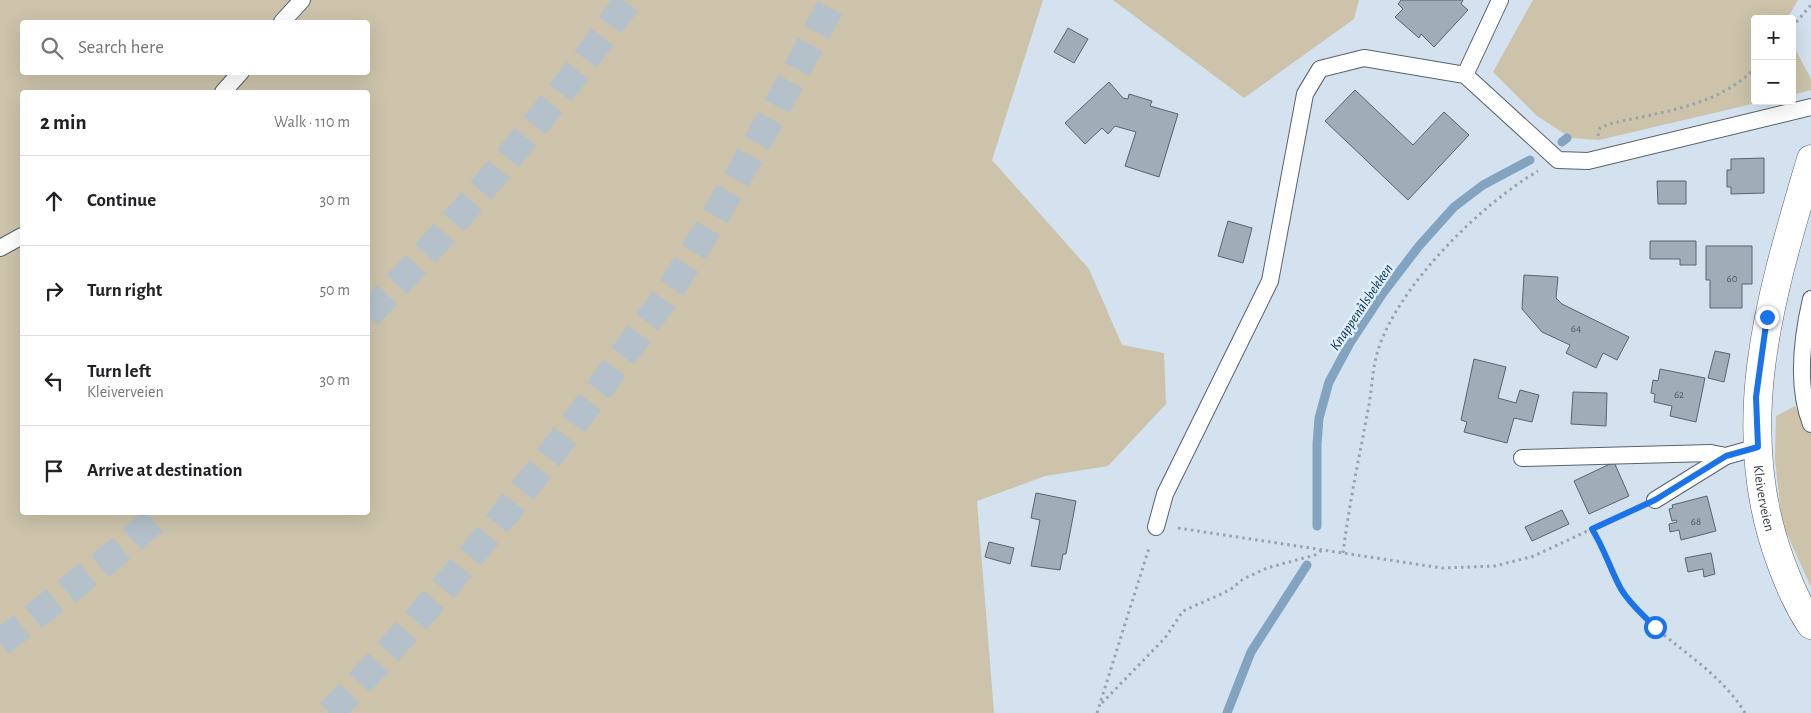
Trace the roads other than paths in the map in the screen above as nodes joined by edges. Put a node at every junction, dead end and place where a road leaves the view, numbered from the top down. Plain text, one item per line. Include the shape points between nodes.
1 (302, 0) edge
2 (1500, 0) edge
3 (284, 20) edge
4 (238, 75) edge
5 (1465, 75) junction
6 (225, 90) edge
7 (1811, 107) edge
8 (1811, 159) edge
9 (20, 237) edge
10 (0, 248) edge
11 (1811, 299) edge
12 (1811, 424) edge
13 (1758, 447) junction
14 (1726, 456) junction
15 (1522, 458) dead end
16 (1655, 500) road end
17 (1156, 527) road end
18 (1811, 625) edge

1 - 3 lane
2 - 5 lane
4 - 6 lane
5 - 7 lane via 1558,160 1588,161
5 - 17 lane via 1364,58 1320,69 1305,94 1270,281 1165,494
8 - 13 street, Kleiverveien via 1767,317 1756,397
9 - 10 lane
11 - 12 lane via 1803,370 1804,394
13 - 14 lane
13 - 18 street, Kleiverveien via 1771,535 1797,604
14 - 15 lane via 1711,453
14 - 16 lane

